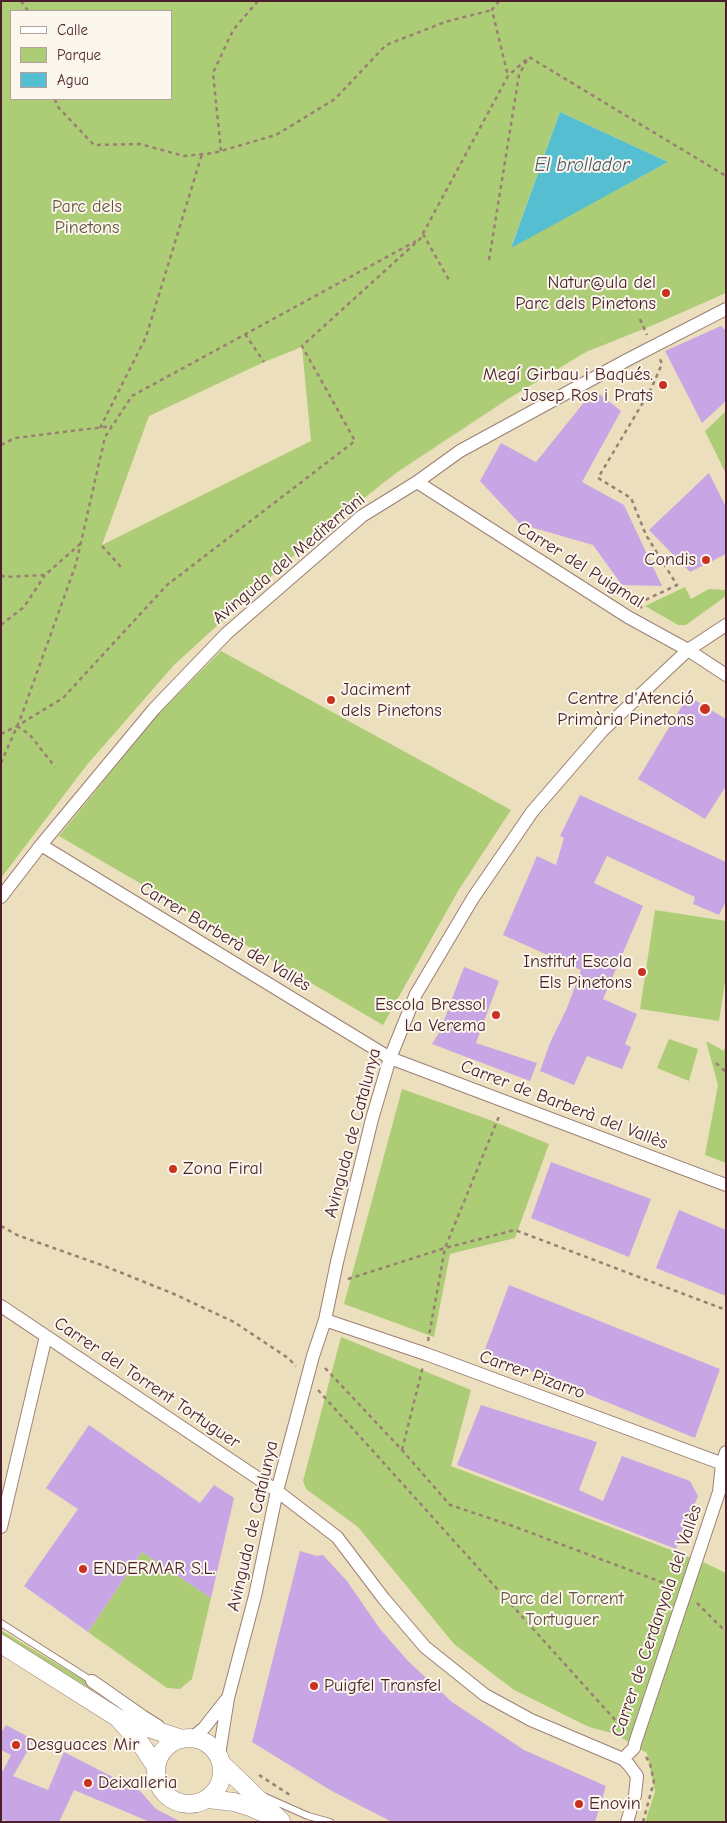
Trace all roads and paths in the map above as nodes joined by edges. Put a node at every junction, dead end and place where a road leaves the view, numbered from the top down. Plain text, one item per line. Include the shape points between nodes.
1 (258, 1) edge
2 (499, 1) edge
3 (492, 10) junction
4 (529, 57) junction
5 (508, 76) junction
6 (55, 100) edge
7 (221, 151) junction
8 (202, 154) junction
9 (726, 176) edge
10 (423, 234) junction
11 (420, 239) junction
12 (489, 260) dead end
13 (449, 280) dead end
14 (726, 309) edge
15 (640, 319) dead end
16 (245, 334) junction
17 (647, 335) dead end
18 (657, 354) dead end
19 (264, 362) dead end
20 (112, 426) junction
21 (100, 428) junction
22 (1, 446) edge
23 (417, 482) junction
24 (81, 543) junction
25 (102, 546) dead end
26 (120, 567) dead end
27 (1, 575) edge
28 (45, 575) junction
29 (645, 610) dead end
30 (1, 625) edge
31 (726, 625) edge
32 (688, 650) junction
33 (726, 675) edge
34 (17, 726) junction
35 (1, 734) edge
36 (1, 763) edge
37 (55, 767) dead end
38 (41, 845) junction
39 (1, 897) edge
40 (390, 1058) junction
41 (716, 1063) dead end
42 (726, 1072) edge
43 (506, 1102) junction
44 (726, 1185) edge
45 (1, 1226) edge
46 (445, 1248) junction
47 (332, 1284) junction
48 (1, 1306) edge
49 (726, 1310) edge
50 (325, 1320) junction
51 (46, 1336) junction
52 (426, 1354) junction
53 (313, 1356) junction
54 (308, 1379) junction
55 (402, 1450) junction
56 (725, 1460) edge
57 (277, 1491) junction
58 (1, 1527) edge
59 (685, 1591) junction
60 (1, 1623) edge
61 (726, 1632) edge
62 (1, 1644) edge
63 (92, 1681) joint
64 (228, 1698) junction
65 (118, 1718) junction
66 (182, 1737) junction
67 (635, 1743) junction
68 (220, 1759) junction
69 (623, 1759) junction
70 (156, 1767) junction
71 (251, 1790) junction
72 (208, 1799) junction
73 (282, 1821) edge
74 (330, 1822) edge
75 (627, 1822) edge
76 (644, 1822) edge

1 - 7 path via 233,30 213,73
2 - 3 path
3 - 5 path
3 - 7 path via 445,22 386,45 335,99 276,135
4 - 5 path
4 - 9 path
4 - 12 path via 519,75
5 - 10 path
6 - 8 path via 57,106 94,145 140,144 184,156
7 - 8 path
8 - 21 path via 146,337
10 - 11 path
10 - 13 path
11 - 16 path
11 - 34 path via 302,346 355,441 167,585 62,698
14 - 23 street, Avinguda del Mediterràni via 460,451
15 - 17 path
16 - 19 path
16 - 20 path via 132,396
18 - 29 path via 662,364 598,478 631,498 646,535 677,585 637,604
20 - 21 path
20 - 24 path via 106,437
21 - 22 path via 15,438
23 - 32 street, Carrer del Puigmal via 628,617
23 - 38 street, Avinguda del Mediterràni via 362,516 227,633 154,709
24 - 28 path
24 - 34 path
25 - 26 path
27 - 28 path
28 - 30 path via 24,607
31 - 32 street, Avinguda de Catalunya
32 - 33 street, Carrer del Puigmal
32 - 40 street, Avinguda de Catalunya via 602,731 532,812 472,898 416,994
34 - 35 path
34 - 36 path
34 - 37 path via 30,735
38 - 39 street, Avinguda del Mediterràni
38 - 40 street, Carrer Barberà del Vallès
40 - 43 street, Carrer de Barberà del Vallès
40 - 47 street, Avinguda de Catalunya
41 - 42 path
43 - 44 street, Carrer de Barberà del Vallès
43 - 46 path
45 - 54 path via 17,1235 107,1266 234,1322 288,1358
46 - 47 path
46 - 49 path via 515,1230
46 - 52 path
47 - 50 street, Avinguda de Catalunya
48 - 51 street, Carrer del Torrent Tortuguer
50 - 52 street, Carrer Pizarro
50 - 53 street, Avinguda de Catalunya
51 - 57 street, Carrer del Torrent Tortuguer
51 - 58 street
52 - 55 path
52 - 56 street, Carrer Pizarro
53 - 54 street, Avinguda de Catalunya
53 - 55 path
54 - 57 street, Avinguda de Catalunya
54 - 67 path
55 - 59 path via 450,1505
56 - 59 street, Carrer de Cerdanyola del Vallès via 719,1492
57 - 64 street, Avinguda de Catalunya via 255,1596
57 - 69 street, Carrer del Torrent Tortuguer via 337,1537 425,1647 485,1695 531,1720
59 - 61 path
59 - 67 street, Carrer de Cerdanyola del Vallès
60 - 63 lane
62 - 65 main road
63 - 66 street via 142,1716
64 - 66 street, Avinguda de Catalunya via 204,1728
64 - 68 street, Avinguda de Catalunya
65 - 66 main road
65 - 70 main road
66 - 68 main road via 207,1742
66 - 70 main road via 161,1753
67 - 69 street, Carrer de Cerdanyola del Vallès
67 - 76 path via 650,1764 654,1782
68 - 71 main road
68 - 72 main road via 222,1774 219,1785
69 - 75 street, Carrer de Cerdanyola del Vallès via 637,1776
70 - 72 main road via 156,1779 170,1800 184,1805
71 - 73 main road
71 - 74 lane via 308,1816
72 - 73 main road via 250,1806

